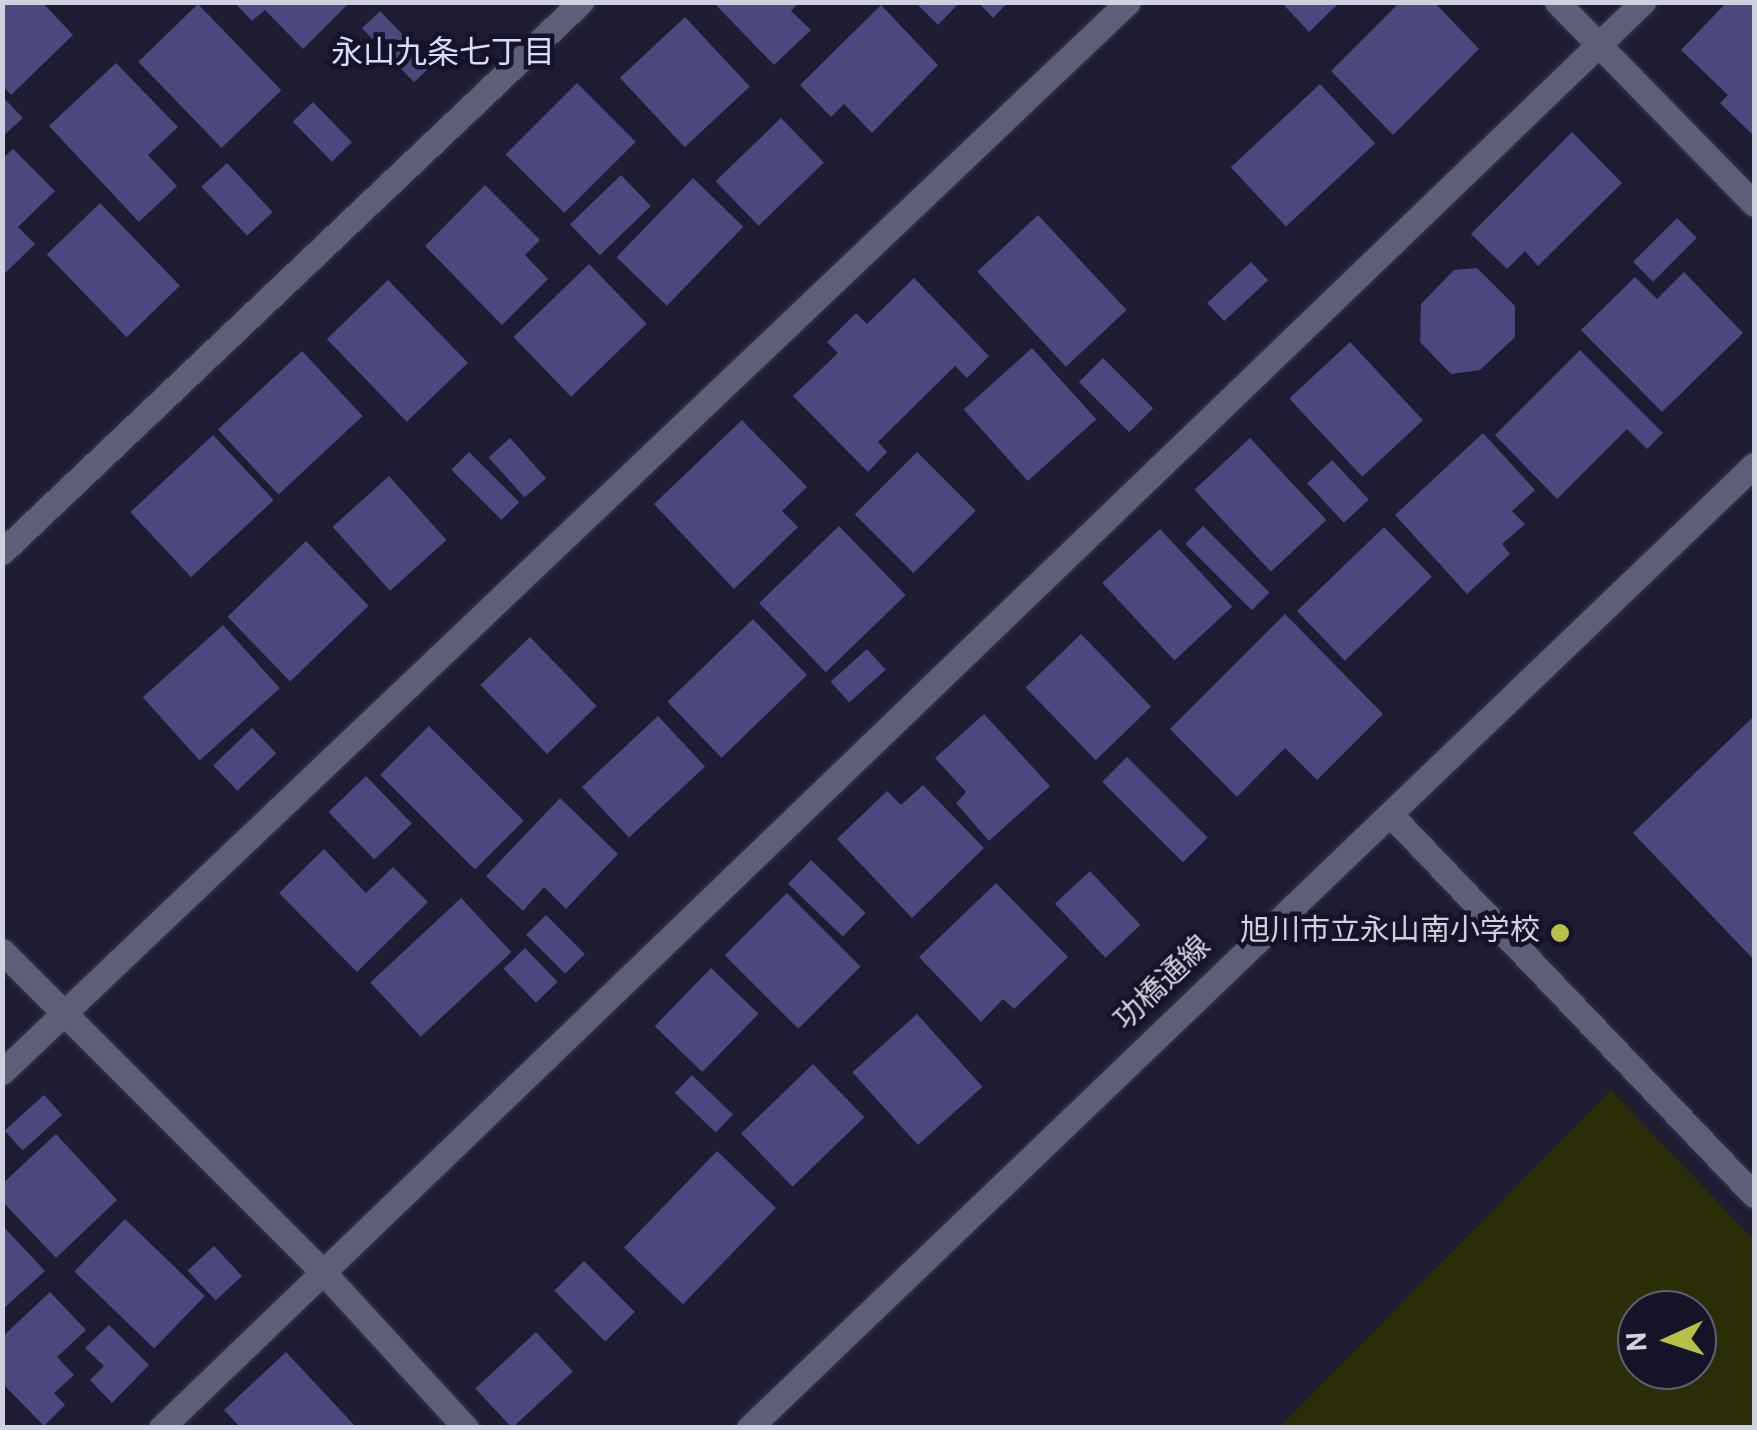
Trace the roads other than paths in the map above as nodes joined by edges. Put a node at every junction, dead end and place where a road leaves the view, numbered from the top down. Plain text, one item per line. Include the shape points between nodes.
1 (580, 2) edge
2 (1128, 2) edge
3 (1557, 2) edge
4 (1644, 2) edge
5 (1599, 45) junction
6 (1754, 204) edge
7 (1754, 465) edge
8 (2, 552) edge
9 (1390, 814) junction
10 (2, 952) edge
11 (64, 1013) junction
12 (2, 1072) edge
13 (1754, 1195) edge
14 (324, 1273) junction
15 (160, 1428) edge
16 (466, 1428) edge
17 (749, 1428) edge

1 - 8 street
2 - 11 street
3 - 5 street
4 - 5 street
5 - 6 street
5 - 14 street
7 - 9 street, 功橋通線
9 - 13 street
9 - 17 street, 功橋通線
10 - 11 street
11 - 12 street
11 - 14 street
14 - 15 street
14 - 16 street

